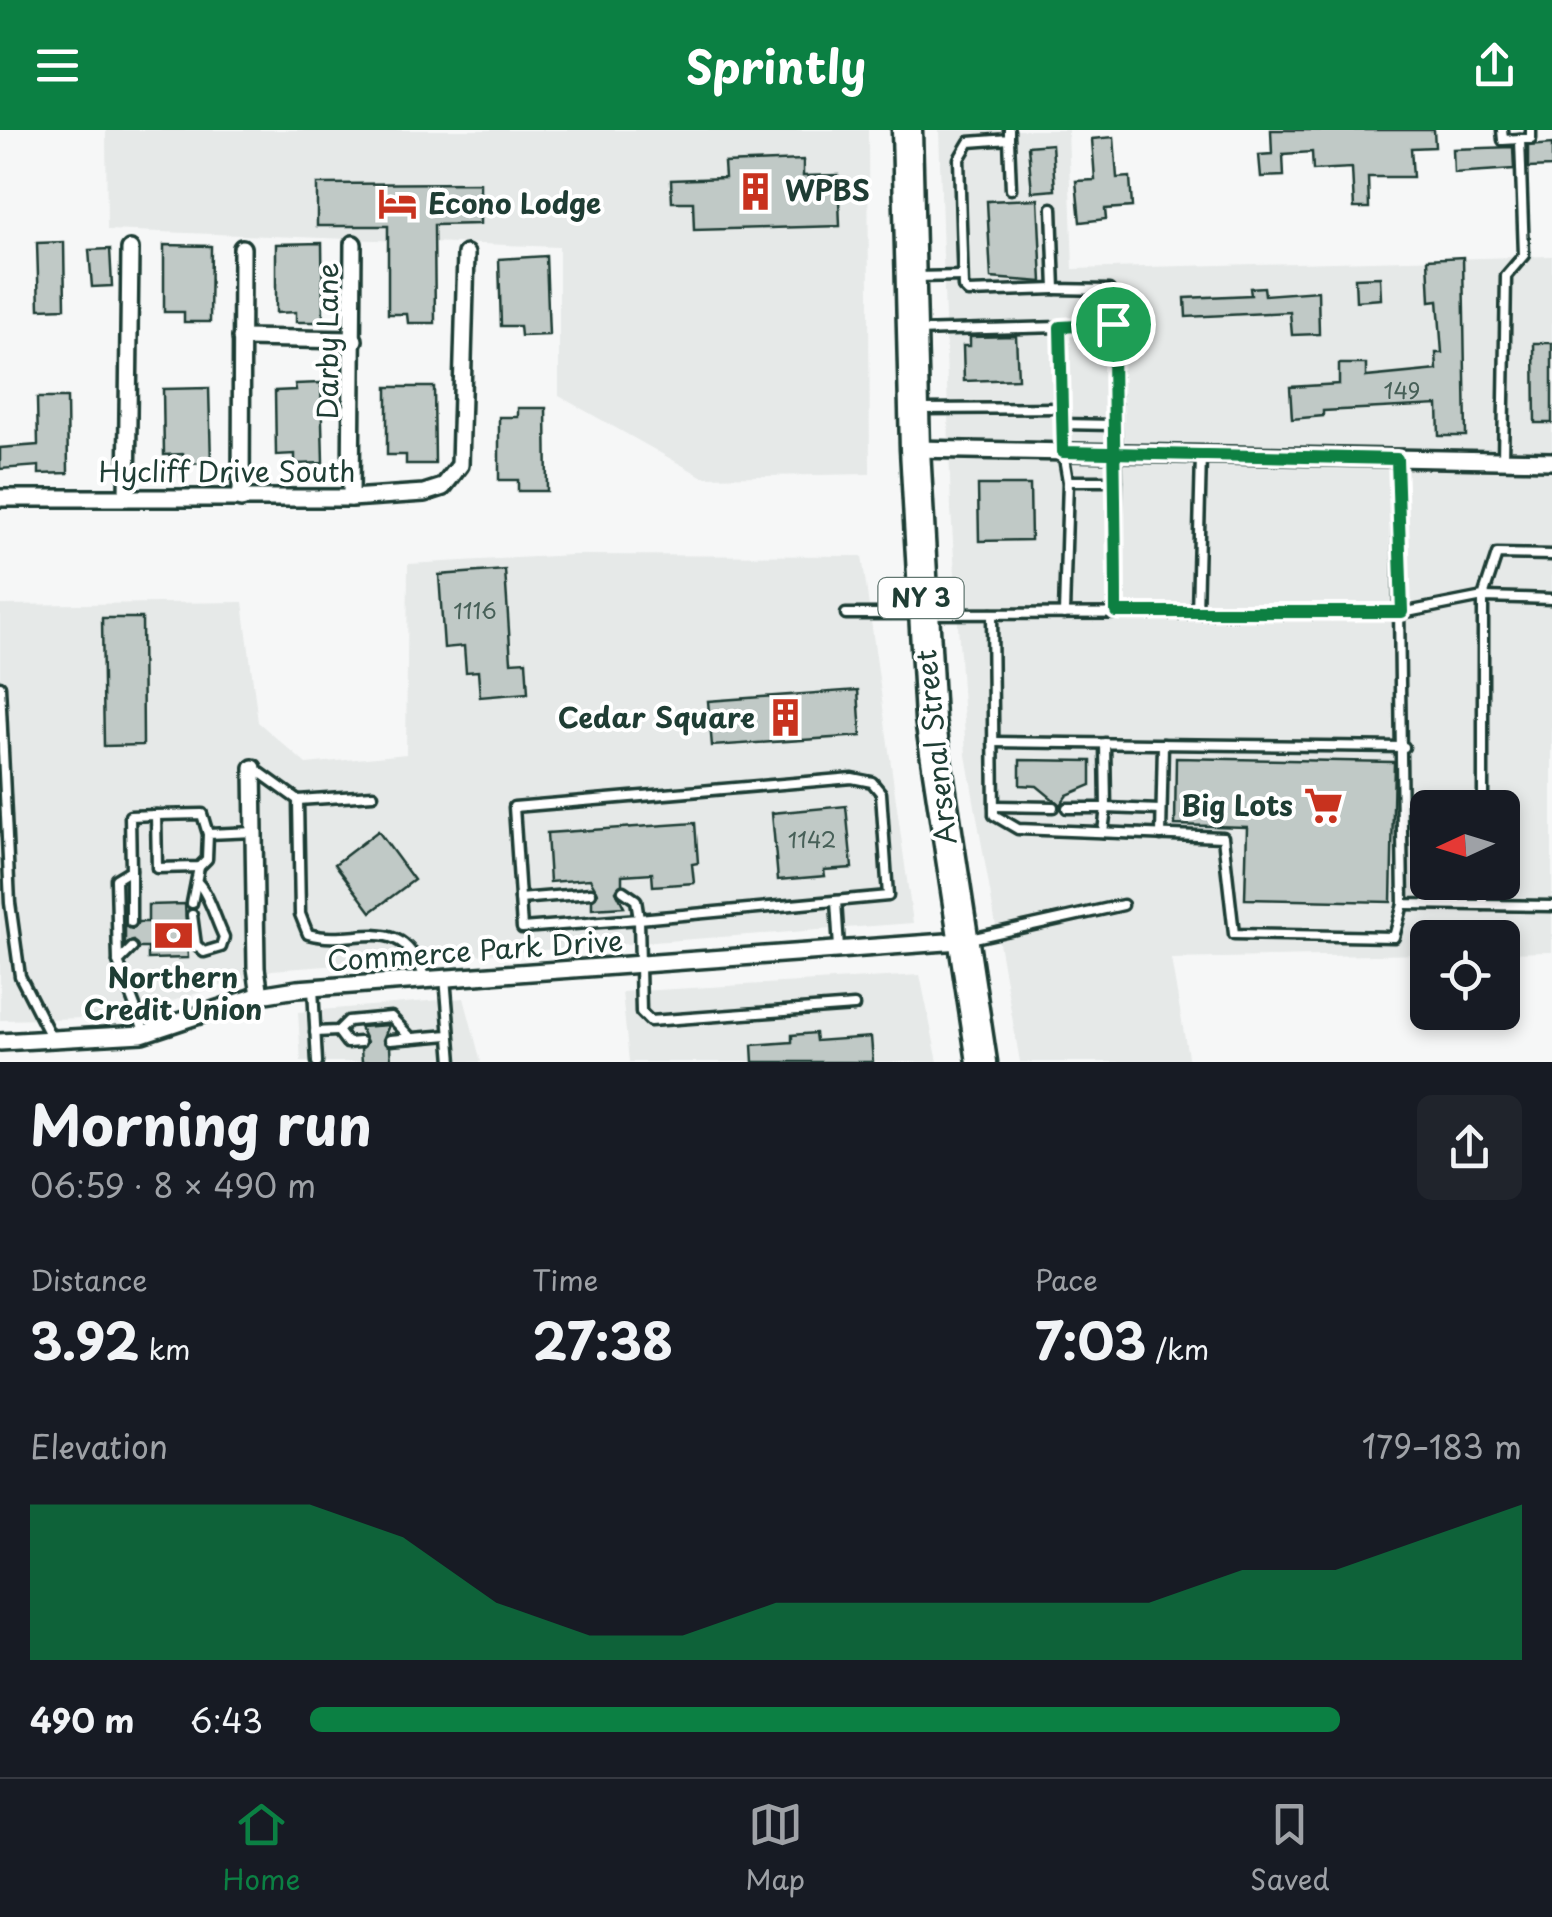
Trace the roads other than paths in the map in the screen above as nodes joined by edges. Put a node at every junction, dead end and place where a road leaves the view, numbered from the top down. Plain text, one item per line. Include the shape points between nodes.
1 (908, 130) edge
2 (1502, 130) edge
3 (1531, 130) edge
4 (1009, 135) edge
5 (1520, 139) junction
6 (1011, 188) dead end
7 (1052, 208) dead end
8 (353, 244) dead end
9 (130, 248) dead end
10 (242, 248) dead end
11 (466, 254) dead end
12 (962, 276) junction
13 (911, 277) junction
14 (1055, 289) junction
15 (1113, 324) junction
16 (1060, 327) junction
17 (912, 331) junction
18 (241, 338) junction
19 (354, 340) junction
20 (1062, 408) junction
21 (914, 409) junction
22 (1062, 424) junction
23 (1114, 425) junction
24 (914, 449) junction
25 (1063, 452) junction
26 (1114, 453) junction
27 (1202, 455) junction
28 (1397, 459) junction
29 (1503, 461) junction
30 (1552, 462) edge
31 (1068, 480) junction
32 (1117, 481) junction
33 (0, 498) edge
34 (126, 498) junction
35 (241, 498) junction
36 (352, 498) junction
37 (1552, 554) edge
38 (1483, 598) junction
39 (1552, 599) edge
40 (1116, 612) junction
41 (1402, 612) junction
42 (1198, 613) junction
43 (846, 614) dead end
44 (922, 614) junction
45 (992, 614) junction
46 (1064, 614) junction
47 (0, 686) edge
48 (993, 742) junction
49 (1105, 743) junction
50 (1163, 744) junction
51 (1404, 747) junction
52 (254, 768) joint
53 (1483, 790) edge
54 (373, 795) dead end
55 (298, 800) junction
56 (1053, 807) dead end
57 (1067, 808) dead end
58 (1106, 808) junction
59 (994, 810) junction
60 (1162, 810) junction
61 (156, 815) junction
62 (254, 832) junction
63 (1102, 832) junction
64 (208, 834) junction
65 (1161, 835) junction
66 (198, 868) junction
67 (131, 870) junction
68 (198, 883) junction
69 (623, 891) dead end
70 (591, 893) dead end
71 (520, 899) junction
72 (1483, 900) edge
73 (836, 901) junction
74 (192, 904) dead end
75 (1403, 904) junction
76 (1123, 905) dead end
77 (1483, 906) junction
78 (1552, 906) edge
79 (192, 915) dead end
80 (638, 919) junction
81 (131, 922) dead end
82 (960, 941) junction
83 (132, 948) dead end
84 (839, 948) junction
85 (118, 962) junction
86 (641, 964) junction
87 (446, 978) junction
88 (425, 979) junction
89 (313, 988) junction
90 (260, 995) junction
91 (854, 1006) dead end
92 (338, 1030) junction
93 (315, 1032) junction
94 (146, 1033) junction
95 (450, 1034) junction
96 (410, 1038) junction
97 (390, 1040) dead end
98 (53, 1041) junction
99 (0, 1042) edge
100 (360, 1042) dead end
101 (317, 1062) edge
102 (452, 1062) edge
103 (982, 1062) edge

1 - 13 highway, Arsenal Street / NY 3
2 - 5 lane via 1502,140
3 - 5 lane via 1531,139
4 - 6 lane
4 - 12 lane via 963,146
5 - 29 lane via 1524,255 1506,276
7 - 14 lane
8 - 19 street, Darby Lane
9 - 34 street
10 - 18 street
11 - 36 street, Hycliff Drive South via 460,465 450,480 424,493
12 - 13 lane
12 - 14 lane via 968,292
13 - 17 highway, Arsenal Street / NY 3
14 - 15 lane via 1110,290
15 - 16 lane
15 - 23 lane
16 - 17 lane
16 - 20 lane
17 - 21 highway, Arsenal Street / NY 3
18 - 19 street
18 - 35 street
19 - 36 street, Darby Lane
20 - 21 lane
20 - 22 lane
21 - 24 highway, Arsenal Street / NY 3
22 - 23 lane
22 - 25 lane
23 - 26 lane
24 - 25 street
24 - 44 highway, Arsenal Street / NY 3
25 - 26 street
25 - 31 lane
26 - 27 street
26 - 32 lane
27 - 28 street
27 - 42 lane
28 - 29 street
28 - 41 lane
29 - 30 street
31 - 32 lane
31 - 46 lane
32 - 40 lane
33 - 34 street, Hycliff Drive South
34 - 35 street, Hycliff Drive South
35 - 36 street, Hycliff Drive South
37 - 38 lane via 1498,554
38 - 39 lane
38 - 41 lane
38 - 53 lane
40 - 42 lane
40 - 46 lane
41 - 42 lane
41 - 51 lane
43 - 44 lane
44 - 45 lane
44 - 82 highway, Arsenal Street / NY 3
45 - 46 lane
45 - 48 lane
47 - 98 lane via 20,976
48 - 49 lane
48 - 59 lane
49 - 50 lane
49 - 58 lane
50 - 51 lane
50 - 60 lane
51 - 75 lane
52 - 55 lane
52 - 62 street
54 - 55 lane
55 - 88 lane via 302,926 322,938 393,937 408,947
56 - 59 lane
57 - 58 lane
58 - 60 lane
58 - 63 lane
59 - 63 lane via 1018,829
60 - 65 lane
61 - 64 lane via 202,814
61 - 66 lane via 157,868
61 - 67 lane via 130,816
62 - 64 lane
62 - 90 street
63 - 65 lane
64 - 66 lane via 207,859
65 - 75 lane via 1223,837 1234,934 1394,937
66 - 68 lane
67 - 81 lane
67 - 85 lane via 116,880
68 - 74 lane
68 - 79 lane via 224,937 222,947 204,952 196,945
69 - 80 lane via 636,900
70 - 71 lane
71 - 73 lane via 514,807 852,778 872,782 881,792 888,896
71 - 80 lane via 522,928
72 - 77 lane
73 - 80 lane
73 - 84 lane
75 - 77 lane
76 - 82 lane
77 - 78 lane
80 - 86 lane
82 - 84 street, Commerce Park Drive
82 - 103 highway, Arsenal Street / NY 3
83 - 85 lane
84 - 86 street, Commerce Park Drive
85 - 94 lane
86 - 87 street, Commerce Park Drive
86 - 91 lane via 642,1012 650,1021
87 - 88 street, Commerce Park Drive
87 - 95 lane
88 - 89 street, Commerce Park Drive
89 - 90 street, Commerce Park Drive
89 - 93 lane
90 - 94 street, Commerce Park Drive
92 - 93 lane
92 - 96 lane via 348,1021 391,1017
92 - 100 lane via 347,1043
93 - 101 lane
94 - 98 street, Commerce Park Drive
95 - 96 lane
95 - 102 lane
96 - 97 lane
98 - 99 street, Commerce Park Drive

